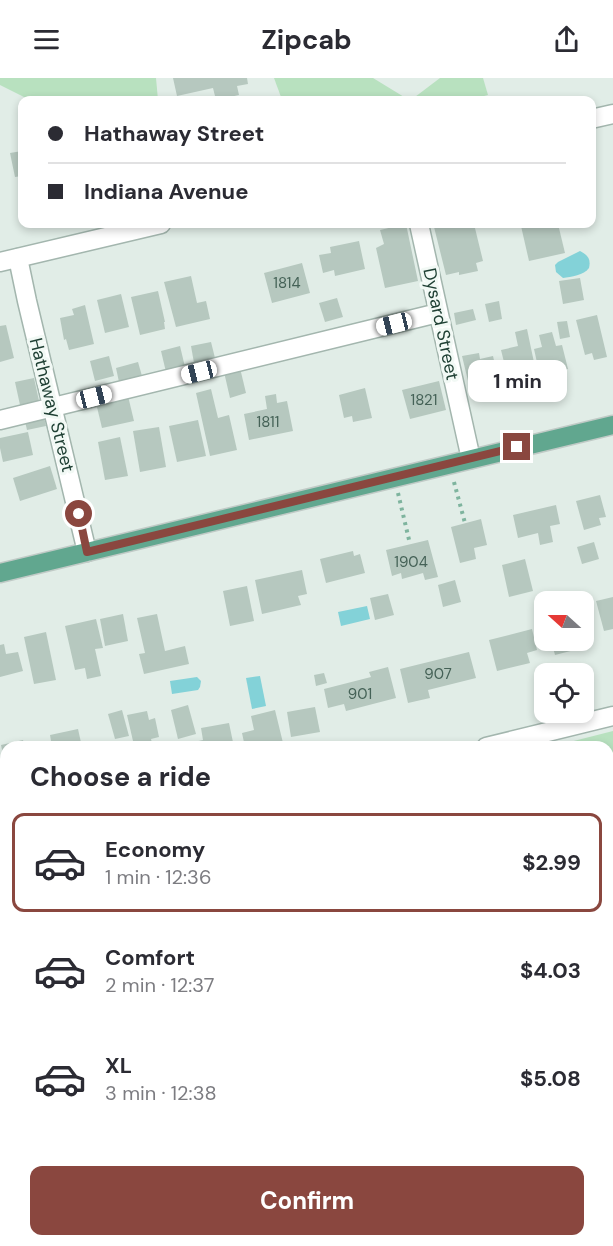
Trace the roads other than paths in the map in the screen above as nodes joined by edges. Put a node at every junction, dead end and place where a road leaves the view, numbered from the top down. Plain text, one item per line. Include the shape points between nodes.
1 (613, 114) edge
2 (596, 118) edge
3 (144, 228) edge
4 (420, 228) edge
5 (18, 258) junction
6 (0, 262) edge
7 (438, 313) junction
8 (52, 407) junction
9 (0, 420) edge
10 (613, 425) edge
11 (471, 459) junction
12 (87, 552) junction
13 (0, 573) edge
14 (613, 716) edge
15 (511, 741) edge

1 - 2 street
3 - 5 street
4 - 7 street, Dysard Street
5 - 6 street
5 - 8 street, Hathaway Street
7 - 8 street
7 - 11 street, Dysard Street
8 - 9 street
8 - 12 street, Hathaway Street
10 - 11 main road
11 - 12 main road
12 - 13 main road
14 - 15 street

